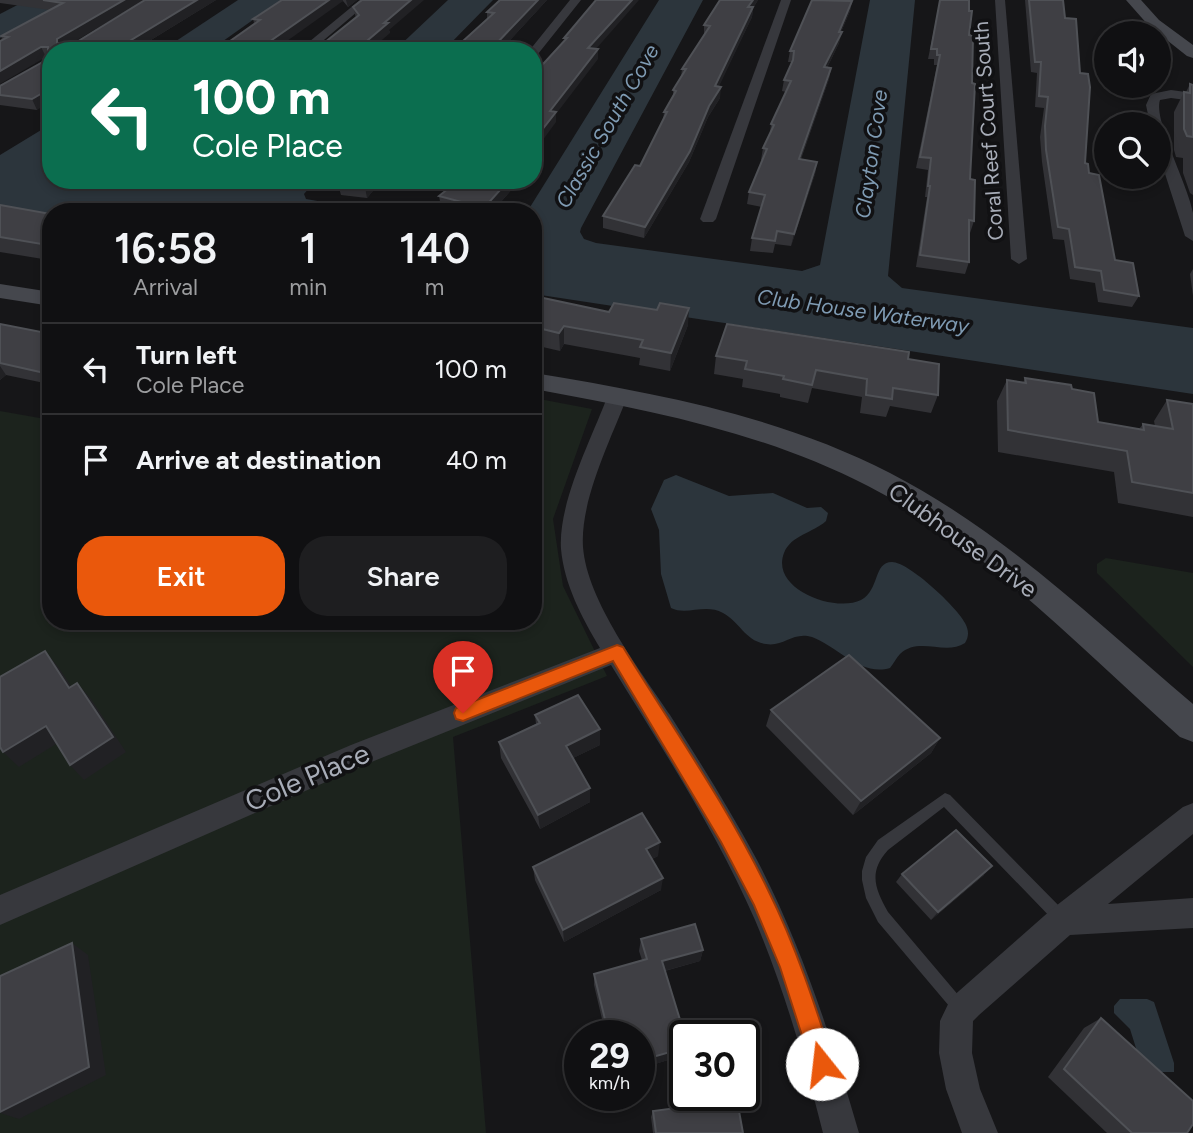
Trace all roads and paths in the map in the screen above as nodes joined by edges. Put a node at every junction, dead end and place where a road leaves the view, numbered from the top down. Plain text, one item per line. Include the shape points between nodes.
1 (366, 0) edge
2 (576, 0) edge
3 (786, 0) edge
4 (999, 0) edge
5 (1133, 0) edge
6 (315, 42) edge
7 (542, 42) edge
8 (1193, 53) edge
9 (1193, 97) edge
10 (1154, 112) edge
11 (1171, 167) edge
12 (708, 219) dead end
13 (1193, 236) edge
14 (1019, 259) dead end
15 (0, 291) edge
16 (42, 298) edge
17 (542, 382) edge
18 (618, 395) junction
19 (617, 652) junction
20 (1193, 726) edge
21 (1193, 816) edge
22 (0, 910) edge
23 (1193, 913) edge
24 (1063, 920) junction
25 (961, 1010) junction
26 (841, 1133) edge
27 (980, 1133) edge

1 - 6 street
2 - 7 street
3 - 12 street
4 - 14 street, Coral Reef Court South
5 - 8 street via 1159,28
9 - 10 street via 1155,97
11 - 13 street
15 - 16 street
17 - 18 street, Clubhouse Drive
18 - 19 street via 576,514 572,546 583,589
18 - 20 street, Clubhouse Drive via 767,432 897,490 1018,575
19 - 22 street, Cole Place via 360,754
19 - 26 street via 761,898 791,967
21 - 24 street
23 - 24 street
24 - 25 street
24 - 25 lane via 945,799 875,852 867,874 873,901
25 - 27 street via 956,1047 959,1078

